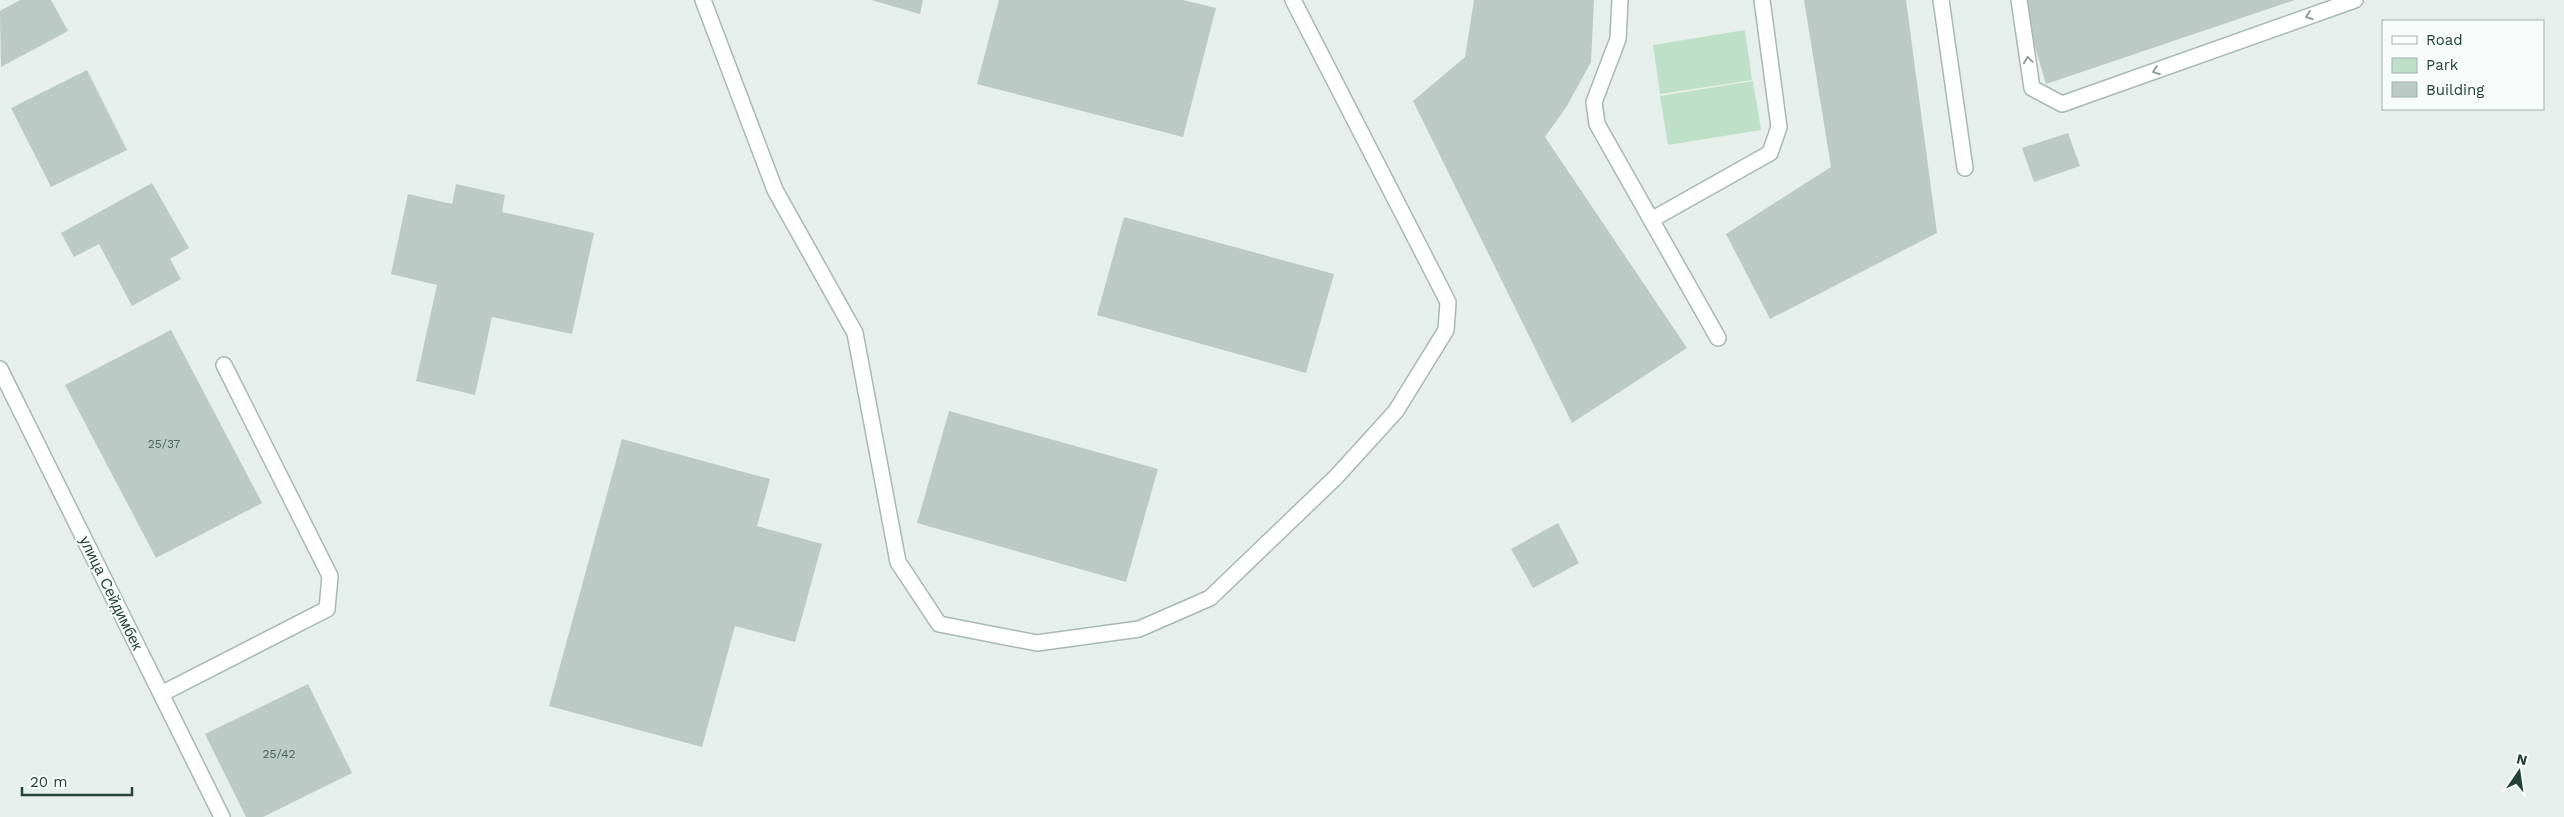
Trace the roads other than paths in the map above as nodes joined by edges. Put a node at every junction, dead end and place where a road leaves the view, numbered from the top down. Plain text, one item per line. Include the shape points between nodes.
1 (703, 0) edge
2 (1293, 0) edge
3 (1620, 0) edge
4 (1762, 0) edge
5 (1941, 0) edge
6 (2019, 0) edge
7 (2355, 0) edge
8 (1965, 168) dead end
9 (1651, 220) junction
10 (1718, 338) dead end
11 (224, 365) dead end
12 (0, 369) edge
13 (161, 694) junction
14 (222, 817) edge

1 - 2 street via 775,190 855,333 898,562 939,624 1037,643 1138,629 1210,598 1336,476 1396,411 1446,330 1448,302
3 - 9 street via 1618,39 1594,102 1597,124
4 - 9 street via 1779,126 1770,153
5 - 8 street
7 -> 6 street via 2062,104 2032,88
9 - 10 street
11 - 13 street via 330,576 327,609
12 - 13 street, улица Сейдимбек
13 - 14 street, улица Сейдимбек

